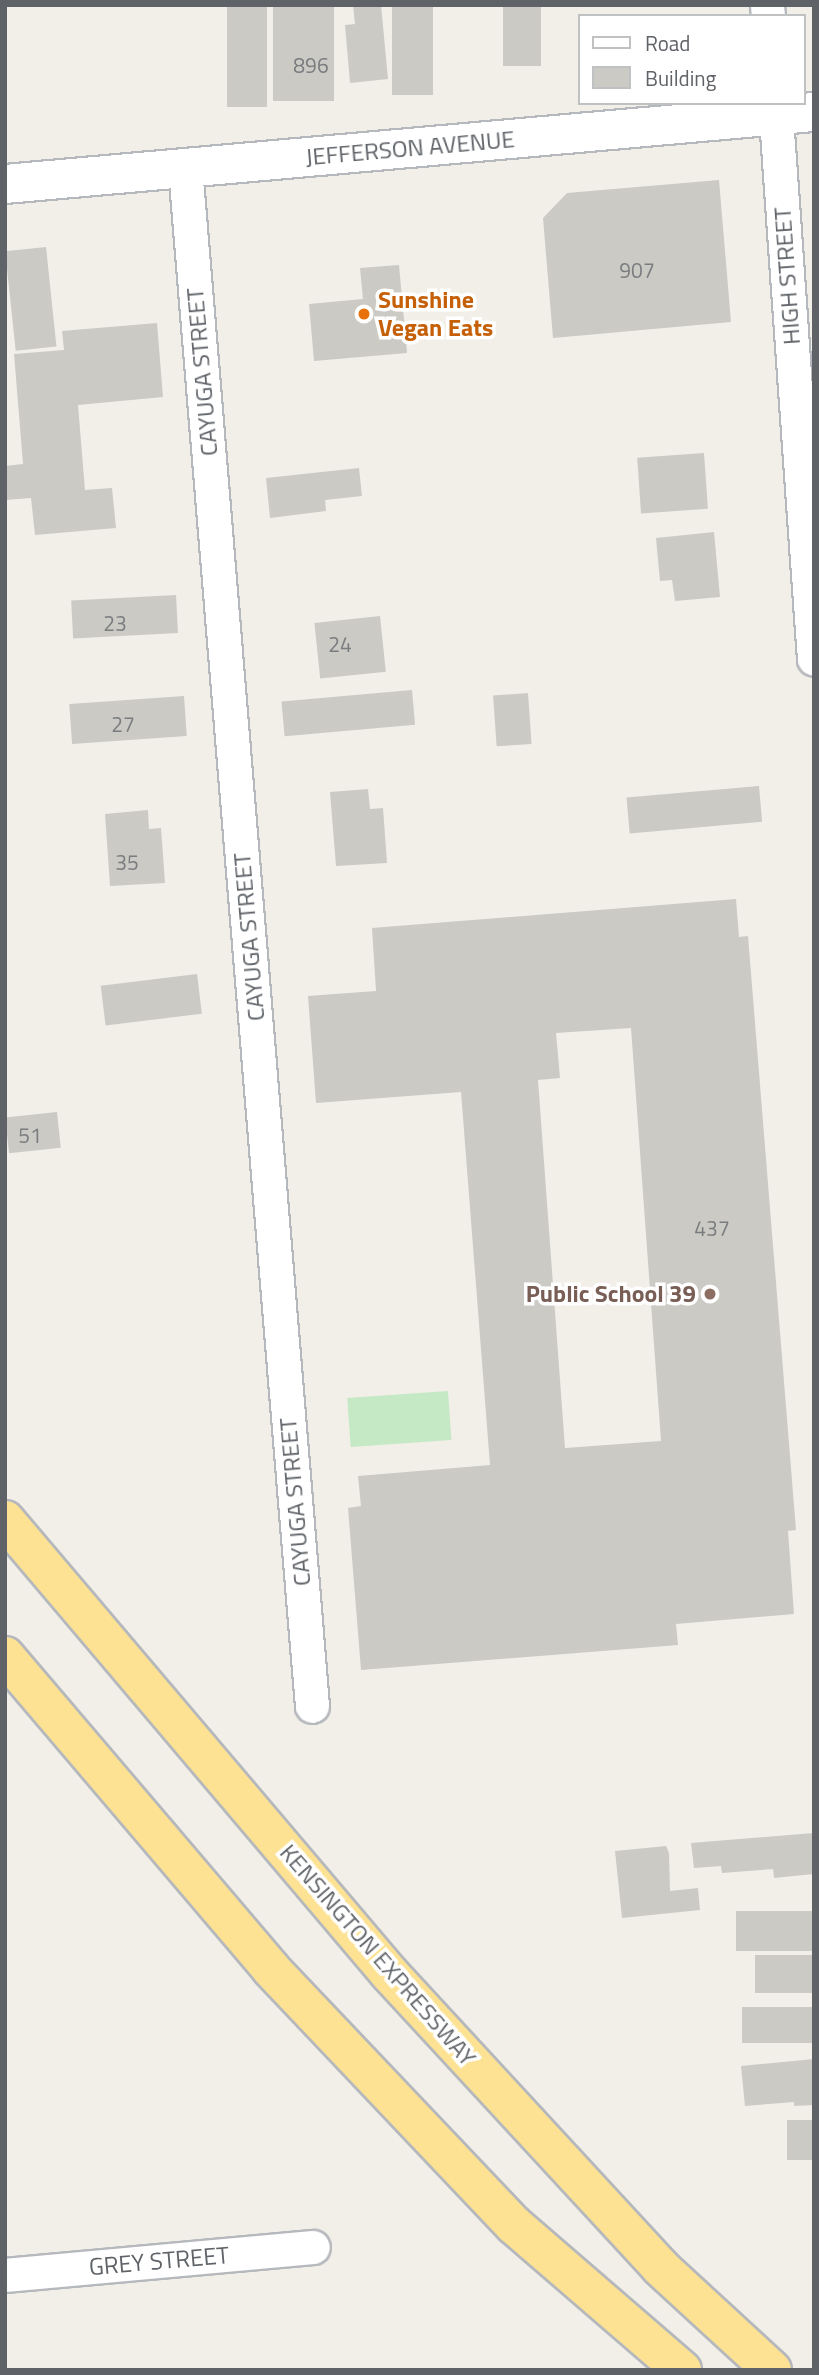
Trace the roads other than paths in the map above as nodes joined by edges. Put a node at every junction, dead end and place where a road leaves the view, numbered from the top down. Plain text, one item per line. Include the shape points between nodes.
1 (775, 110) edge
2 (814, 112) edge
3 (185, 168) junction
4 (5, 184) edge
5 (814, 659) edge
6 (5, 1520) edge
7 (5, 1656) edge
8 (312, 1706) dead end
9 (313, 2247) dead end
10 (5, 2275) edge
11 (682, 2370) edge
12 (772, 2370) edge

1 - 2 street, JEFFERSON AVENUE
1 - 3 street, JEFFERSON AVENUE
1 - 5 street, HIGH STREET
3 - 4 street, JEFFERSON AVENUE
3 - 8 street, CAYUGA STREET
6 - 12 highway, KENSINGTON EXPRESSWAY via 389,1973 660,2267
7 - 11 highway via 271,1969 514,2225
9 - 10 street, GREY STREET

